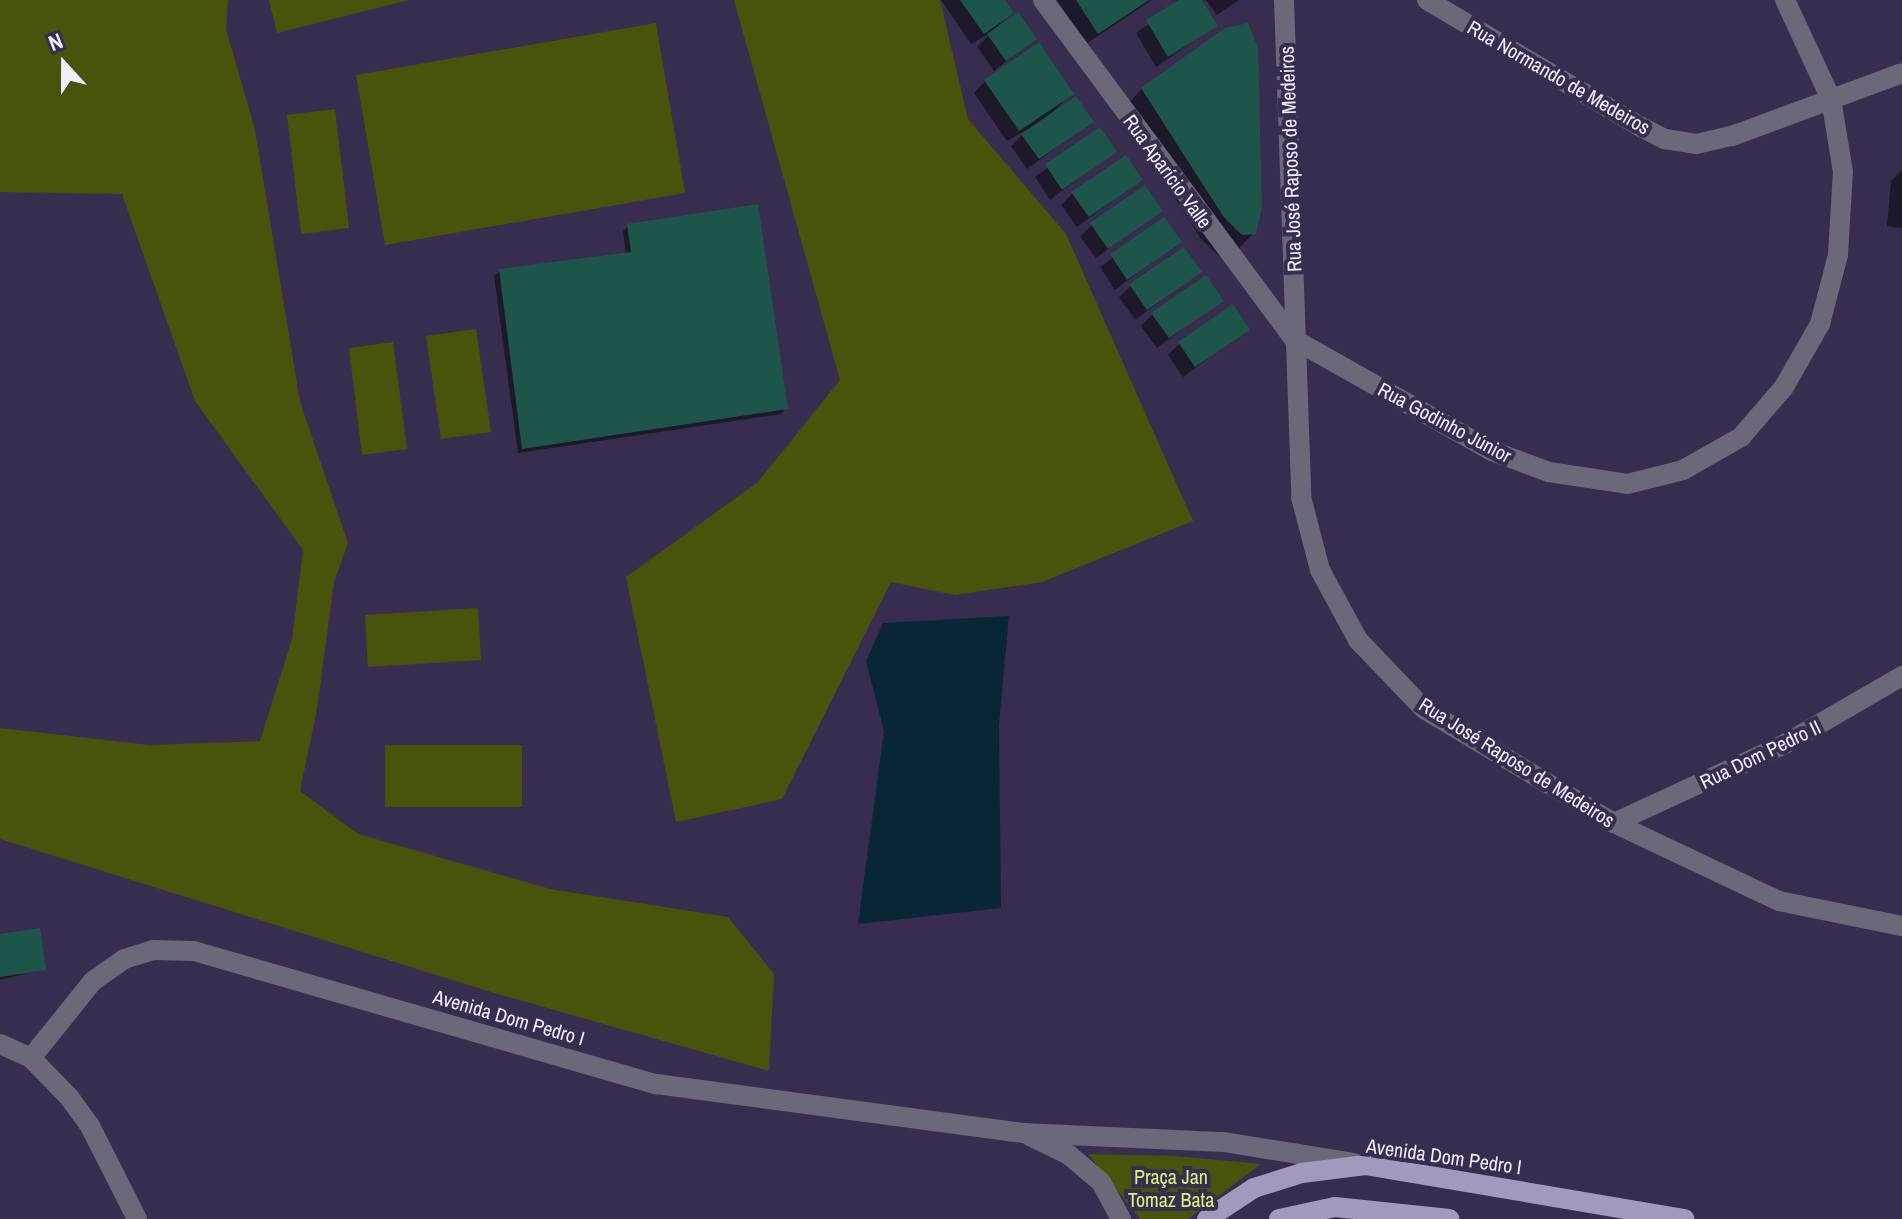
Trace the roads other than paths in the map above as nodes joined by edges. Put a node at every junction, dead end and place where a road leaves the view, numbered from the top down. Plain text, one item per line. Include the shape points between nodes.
1 (1043, 0) edge
2 (1284, 0) edge
3 (1427, 0) edge
4 (1785, 0) edge
5 (1902, 73) edge
6 (1831, 99) junction
7 (1295, 340) junction
8 (1902, 676) edge
9 (1614, 823) junction
10 (1902, 926) edge
11 (0, 1044) edge
12 (31, 1058) junction
13 (1023, 1133) junction
14 (1365, 1165) junction
15 (137, 1219) edge
16 (1121, 1219) edge
17 (1207, 1219) edge
18 (1279, 1219) edge
19 (1449, 1219) edge
20 (1684, 1219) edge

1 - 7 street, Rua Aparício Valle
2 - 7 street, Rua José Raposo de Medeiros
3 - 6 street, Rua Normando de Medeiros via 1665,139 1696,144 1732,136
4 - 6 street, Rua Godinho Júnior
5 - 6 street, Rua Normando de Medeiros
6 - 7 street, Rua Godinho Júnior via 1843,172 1838,255 1820,324 1784,387 1741,437 1683,470 1627,484 1549,472 1492,451
7 - 9 street, Rua José Raposo de Medeiros via 1301,497 1320,570 1358,640 1424,709
8 - 9 street, Rua Dom Pedro II via 1783,745
9 - 10 street, Rua José Raposo de Medeiros via 1779,901
11 - 12 street
12 - 13 street, Avenida Dom Pedro I via 93,981 124,959 153,950 194,951 656,1084
12 - 15 street via 90,1126
13 - 14 street via 1224,1142
13 - 16 street via 1069,1155 1101,1182
14 - 17 main road, Avenida Dom Pedro I via 1302,1173 1254,1188
14 - 20 main road, Avenida Dom Pedro I
18 - 19 main road via 1335,1207

